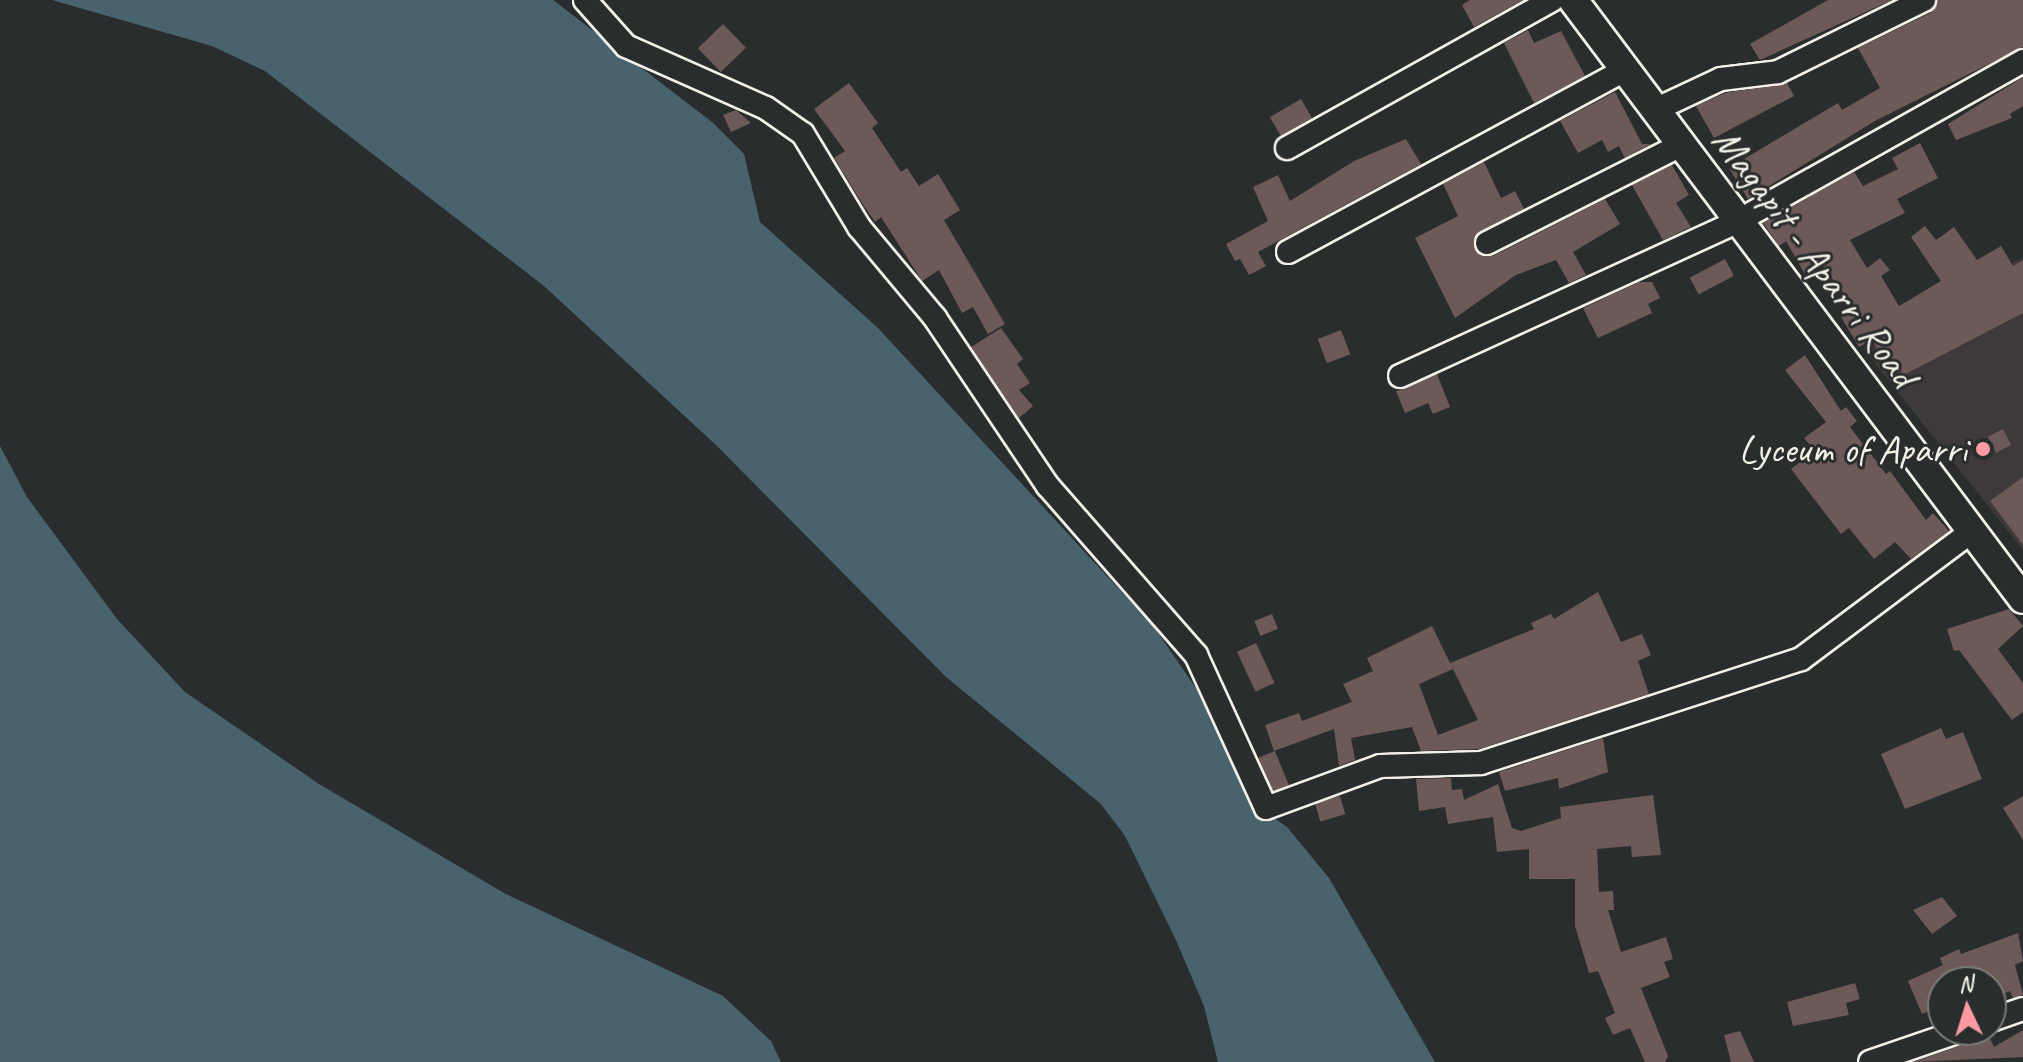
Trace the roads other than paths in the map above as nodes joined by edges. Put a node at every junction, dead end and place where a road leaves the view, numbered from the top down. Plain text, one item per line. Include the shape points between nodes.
1 (585, 0) edge
2 (1552, 0) edge
3 (1573, 0) edge
4 (1924, 0) edge
5 (2023, 61) edge
6 (1625, 70) junction
7 (1655, 110) junction
8 (1681, 145) junction
9 (1287, 148) dead end
10 (1738, 221) junction
11 (1487, 243) dead end
12 (1288, 252) dead end
13 (1400, 376) dead end
14 (1972, 531) junction
15 (2018, 582) edge
16 (1927, 1042) edge
17 (1870, 1062) edge

1 - 14 street via 626,46 755,102 803,134 859,227 953,343 1048,486 1196,655 1266,808 1380,766 1481,763 1801,659
2 - 9 street
3 - 6 main road, Magapit - Aparri Road
4 - 7 street via 1778,72 1721,79
5 - 10 street
6 - 7 main road, Magapit - Aparri Road
6 - 12 street
7 - 8 main road, Magapit - Aparri Road
8 - 10 main road, Magapit - Aparri Road
8 - 11 street
10 - 13 street
10 - 14 main road, Magapit - Aparri Road
14 - 15 main road, Magapit - Aparri Road
16 - 17 street

